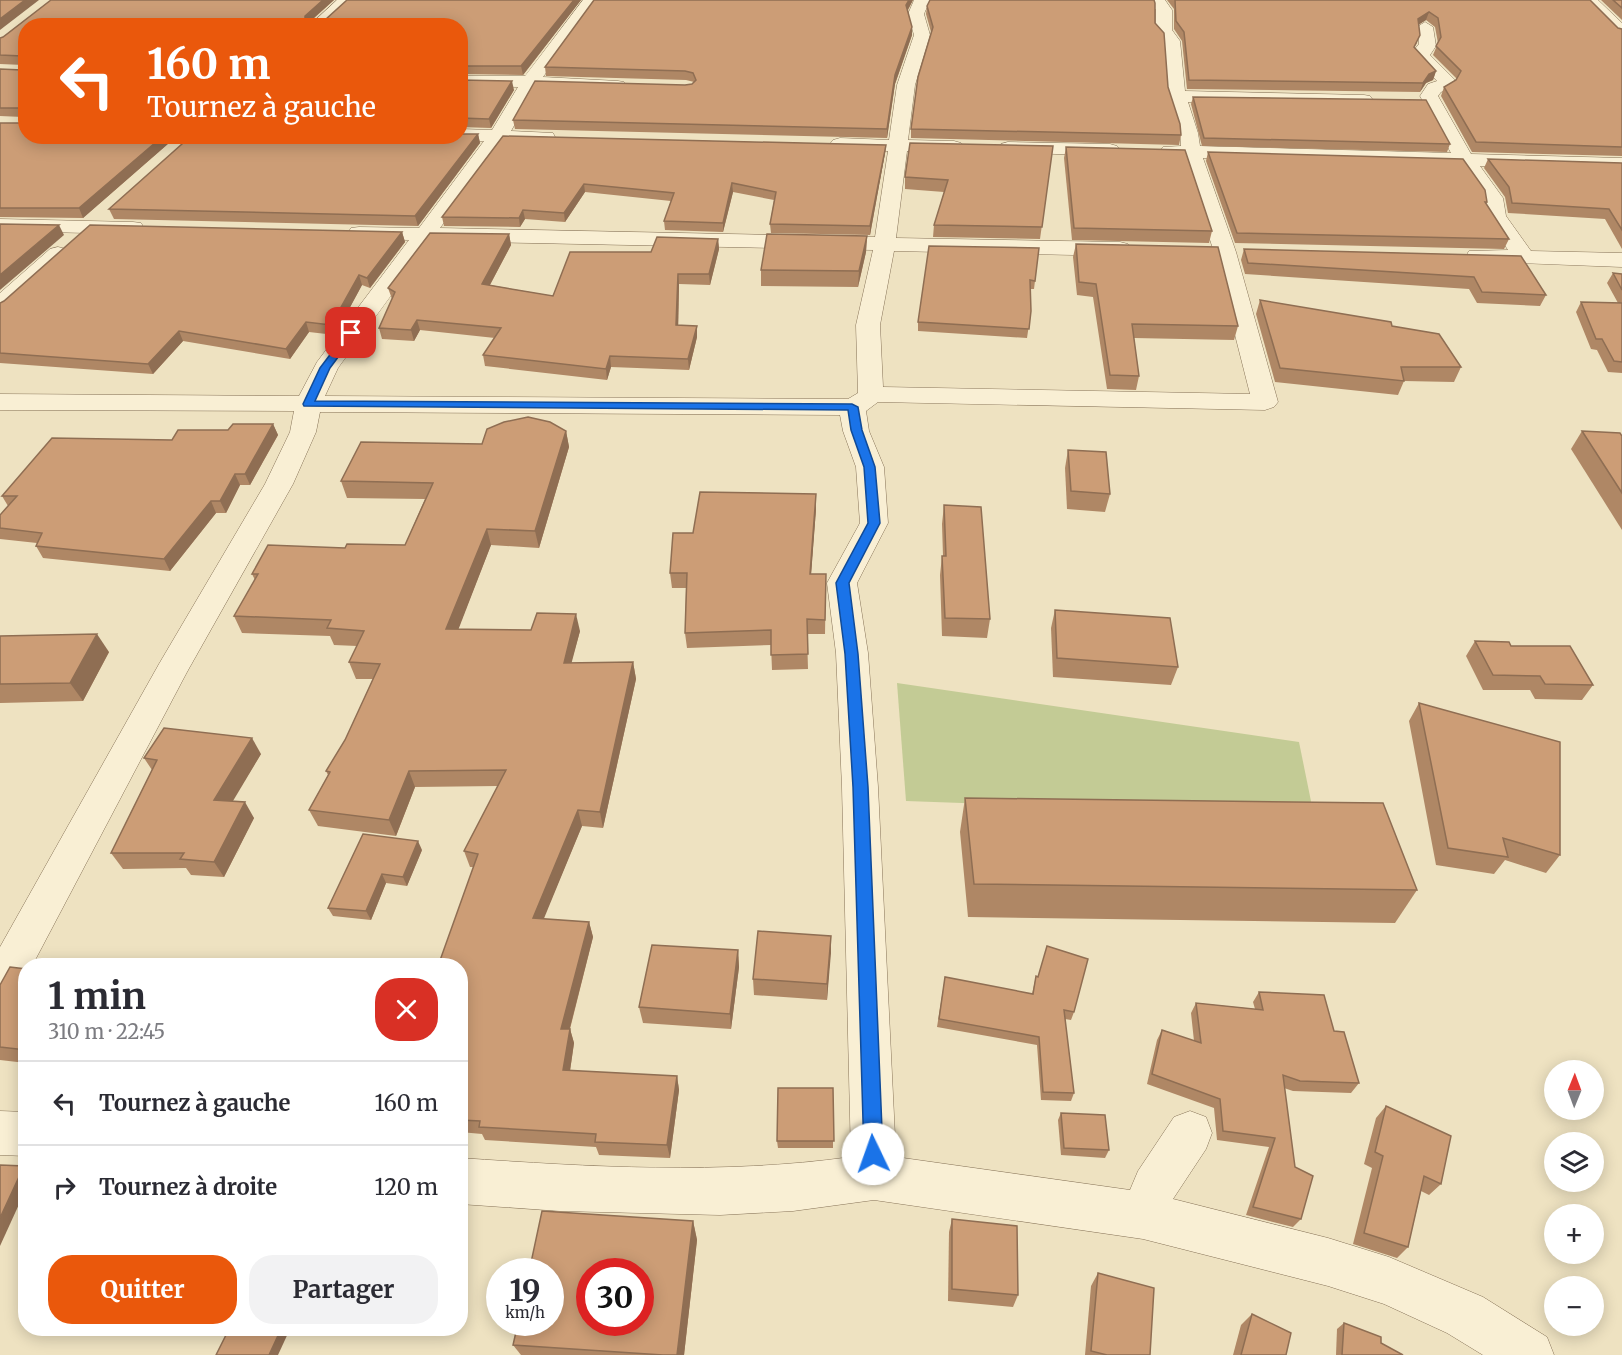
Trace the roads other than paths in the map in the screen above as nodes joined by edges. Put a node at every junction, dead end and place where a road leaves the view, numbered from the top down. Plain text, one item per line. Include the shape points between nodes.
1 (345, 0) edge
2 (591, 0) edge
3 (922, 0) edge
4 (1157, 0) edge
5 (1595, 5) edge
6 (1622, 12) edge
7 (325, 18) edge
8 (1425, 27) edge
9 (1622, 32) edge
10 (468, 81) edge
11 (530, 82) junction
12 (637, 87) edge
13 (1177, 96) junction
14 (1387, 100) edge
15 (1409, 100) edge
16 (1431, 100) junction
17 (468, 135) edge
18 (498, 136) junction
19 (569, 138) edge
20 (817, 144) edge
21 (900, 146) junction
22 (969, 147) edge
23 (993, 147) edge
24 (1133, 150) edge
25 (1156, 151) edge
26 (1191, 152) junction
27 (1465, 159) junction
28 (1622, 164) edge
29 (115, 205) edge
30 (0, 225) edge
31 (89, 227) junction
32 (158, 229) edge
33 (333, 232) edge
34 (426, 234) junction
35 (885, 243) junction
36 (1143, 250) edge
37 (1452, 256) edge
38 (1524, 257) junction
39 (1622, 260) edge
40 (0, 305) edge
41 (862, 400) junction
42 (0, 402) edge
43 (308, 404) junction
44 (0, 986) edge
45 (0, 1133) edge
46 (1190, 1133) dead end
47 (18, 1134) edge
48 (874, 1177) junction
49 (468, 1182) edge
50 (1143, 1215) junction
51 (1528, 1355) edge

1 - 7 street
2 - 11 street
3 - 21 street via 916,14 922,35 906,85
4 - 13 street via 1164,10 1164,30 1172,41
5 - 6 street
5 - 9 street
8 - 16 street via 1428,46 1421,56 1446,80 1432,91
10 - 11 street
11 - 12 street
11 - 18 street
13 - 14 street
13 - 26 street
15 - 16 street
16 - 27 street
17 - 18 street
18 - 19 street
18 - 34 street
20 - 21 street
21 - 22 street
21 - 35 street
23 - 24 street
25 - 26 street
26 - 27 street
26 - 41 street via 1225,252 1265,402
27 - 28 street
27 - 38 street via 1493,198 1496,216
29 - 31 street
30 - 31 street
31 - 32 street
31 - 40 street
33 - 34 street
34 - 35 street
34 - 43 street via 326,368
35 - 36 street
35 - 41 street via 868,325
37 - 38 street
38 - 39 street
41 - 43 street
41 - 48 street via 856,430 870,467 874,523 842,583 852,654 860,787
42 - 43 street
43 - 44 street via 303,432 279,484 171,672
45 - 47 street
46 - 50 street via 1154,1187
48 - 49 street via 793,1188 720,1192
48 - 50 street
50 - 51 street via 1389,1281 1465,1315

